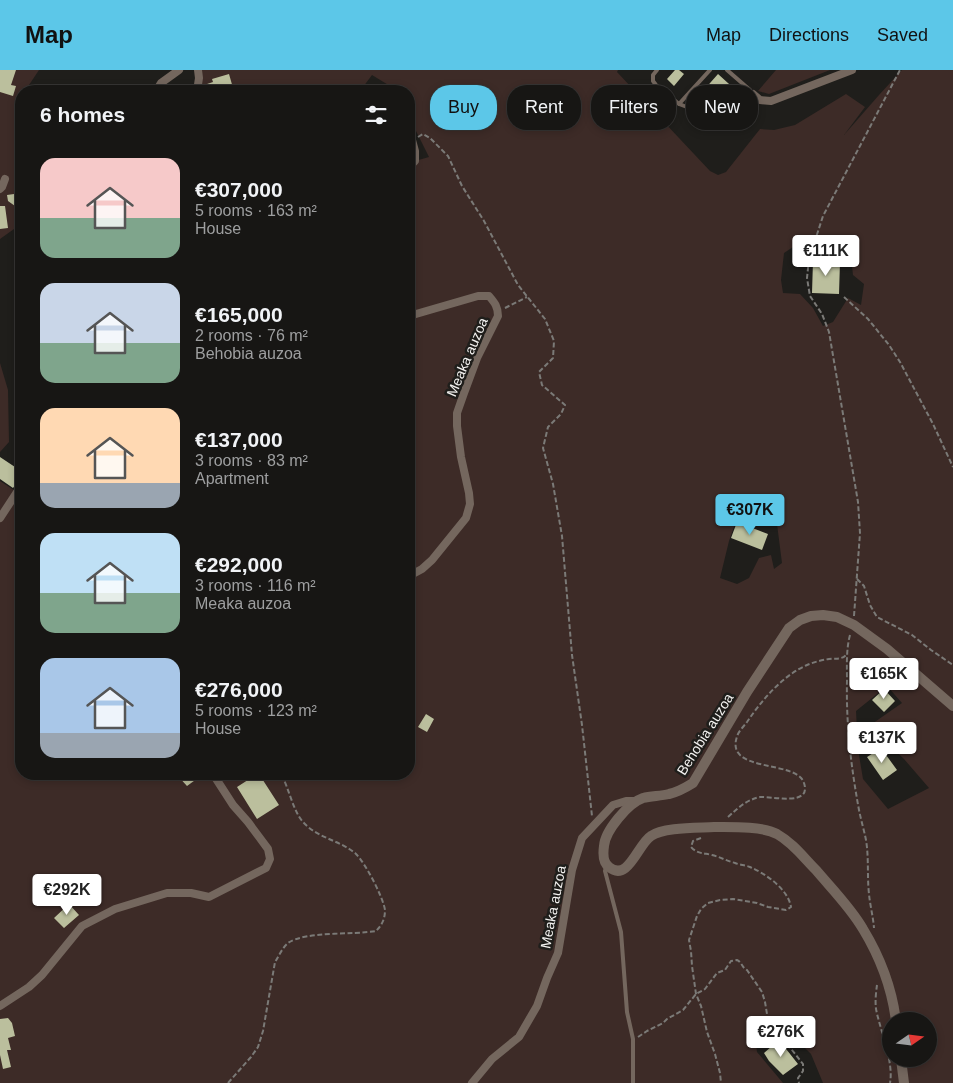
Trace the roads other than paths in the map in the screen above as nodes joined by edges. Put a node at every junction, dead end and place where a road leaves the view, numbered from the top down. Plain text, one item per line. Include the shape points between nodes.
1 (179, 70) edge
2 (198, 70) edge
3 (657, 70) edge
4 (710, 70) edge
5 (727, 70) edge
6 (852, 70) edge
7 (160, 85) edge
8 (198, 85) edge
9 (744, 85) edge
10 (758, 98) edge
11 (679, 104) junction
12 (686, 107) edge
13 (5, 179) dead end
14 (0, 189) edge
15 (415, 314) edge
16 (15, 495) edge
17 (0, 518) edge
18 (415, 573) edge
19 (953, 706) edge
20 (217, 780) edge
21 (636, 801) junction
22 (606, 866) junction
23 (0, 1006) edge
24 (894, 1012) edge
25 (902, 1068) edge
26 (472, 1083) edge
27 (632, 1083) edge
28 (904, 1083) edge

1 - 7 street
2 - 8 street
3 - 11 lane via 653,81
4 - 11 lane
5 - 9 lane
6 - 10 street via 771,101
11 - 12 lane
13 - 14 street
15 - 18 street, Meaka auzoa via 478,296 489,296 498,309 498,316 477,358 457,413 470,504 466,518 432,560
16 - 17 street
19 - 21 street, Behobia auzoa via 854,625 836,617 810,616 788,628 693,783 676,792
20 - 23 street via 232,805 268,849 270,859 266,868 209,897 167,893 116,909 82,926 36,981
21 - 22 street via 609,831 604,844
21 - 26 street, Meaka auzoa via 613,805 582,838 572,870 558,953 536,1006 519,1037 492,1059
22 - 24 street via 620,871 628,867 644,841 664,830 717,827 761,829 776,834 795,847 863,929 887,980
22 - 27 lane via 622,932 627,1012 633,1039
25 - 28 street

